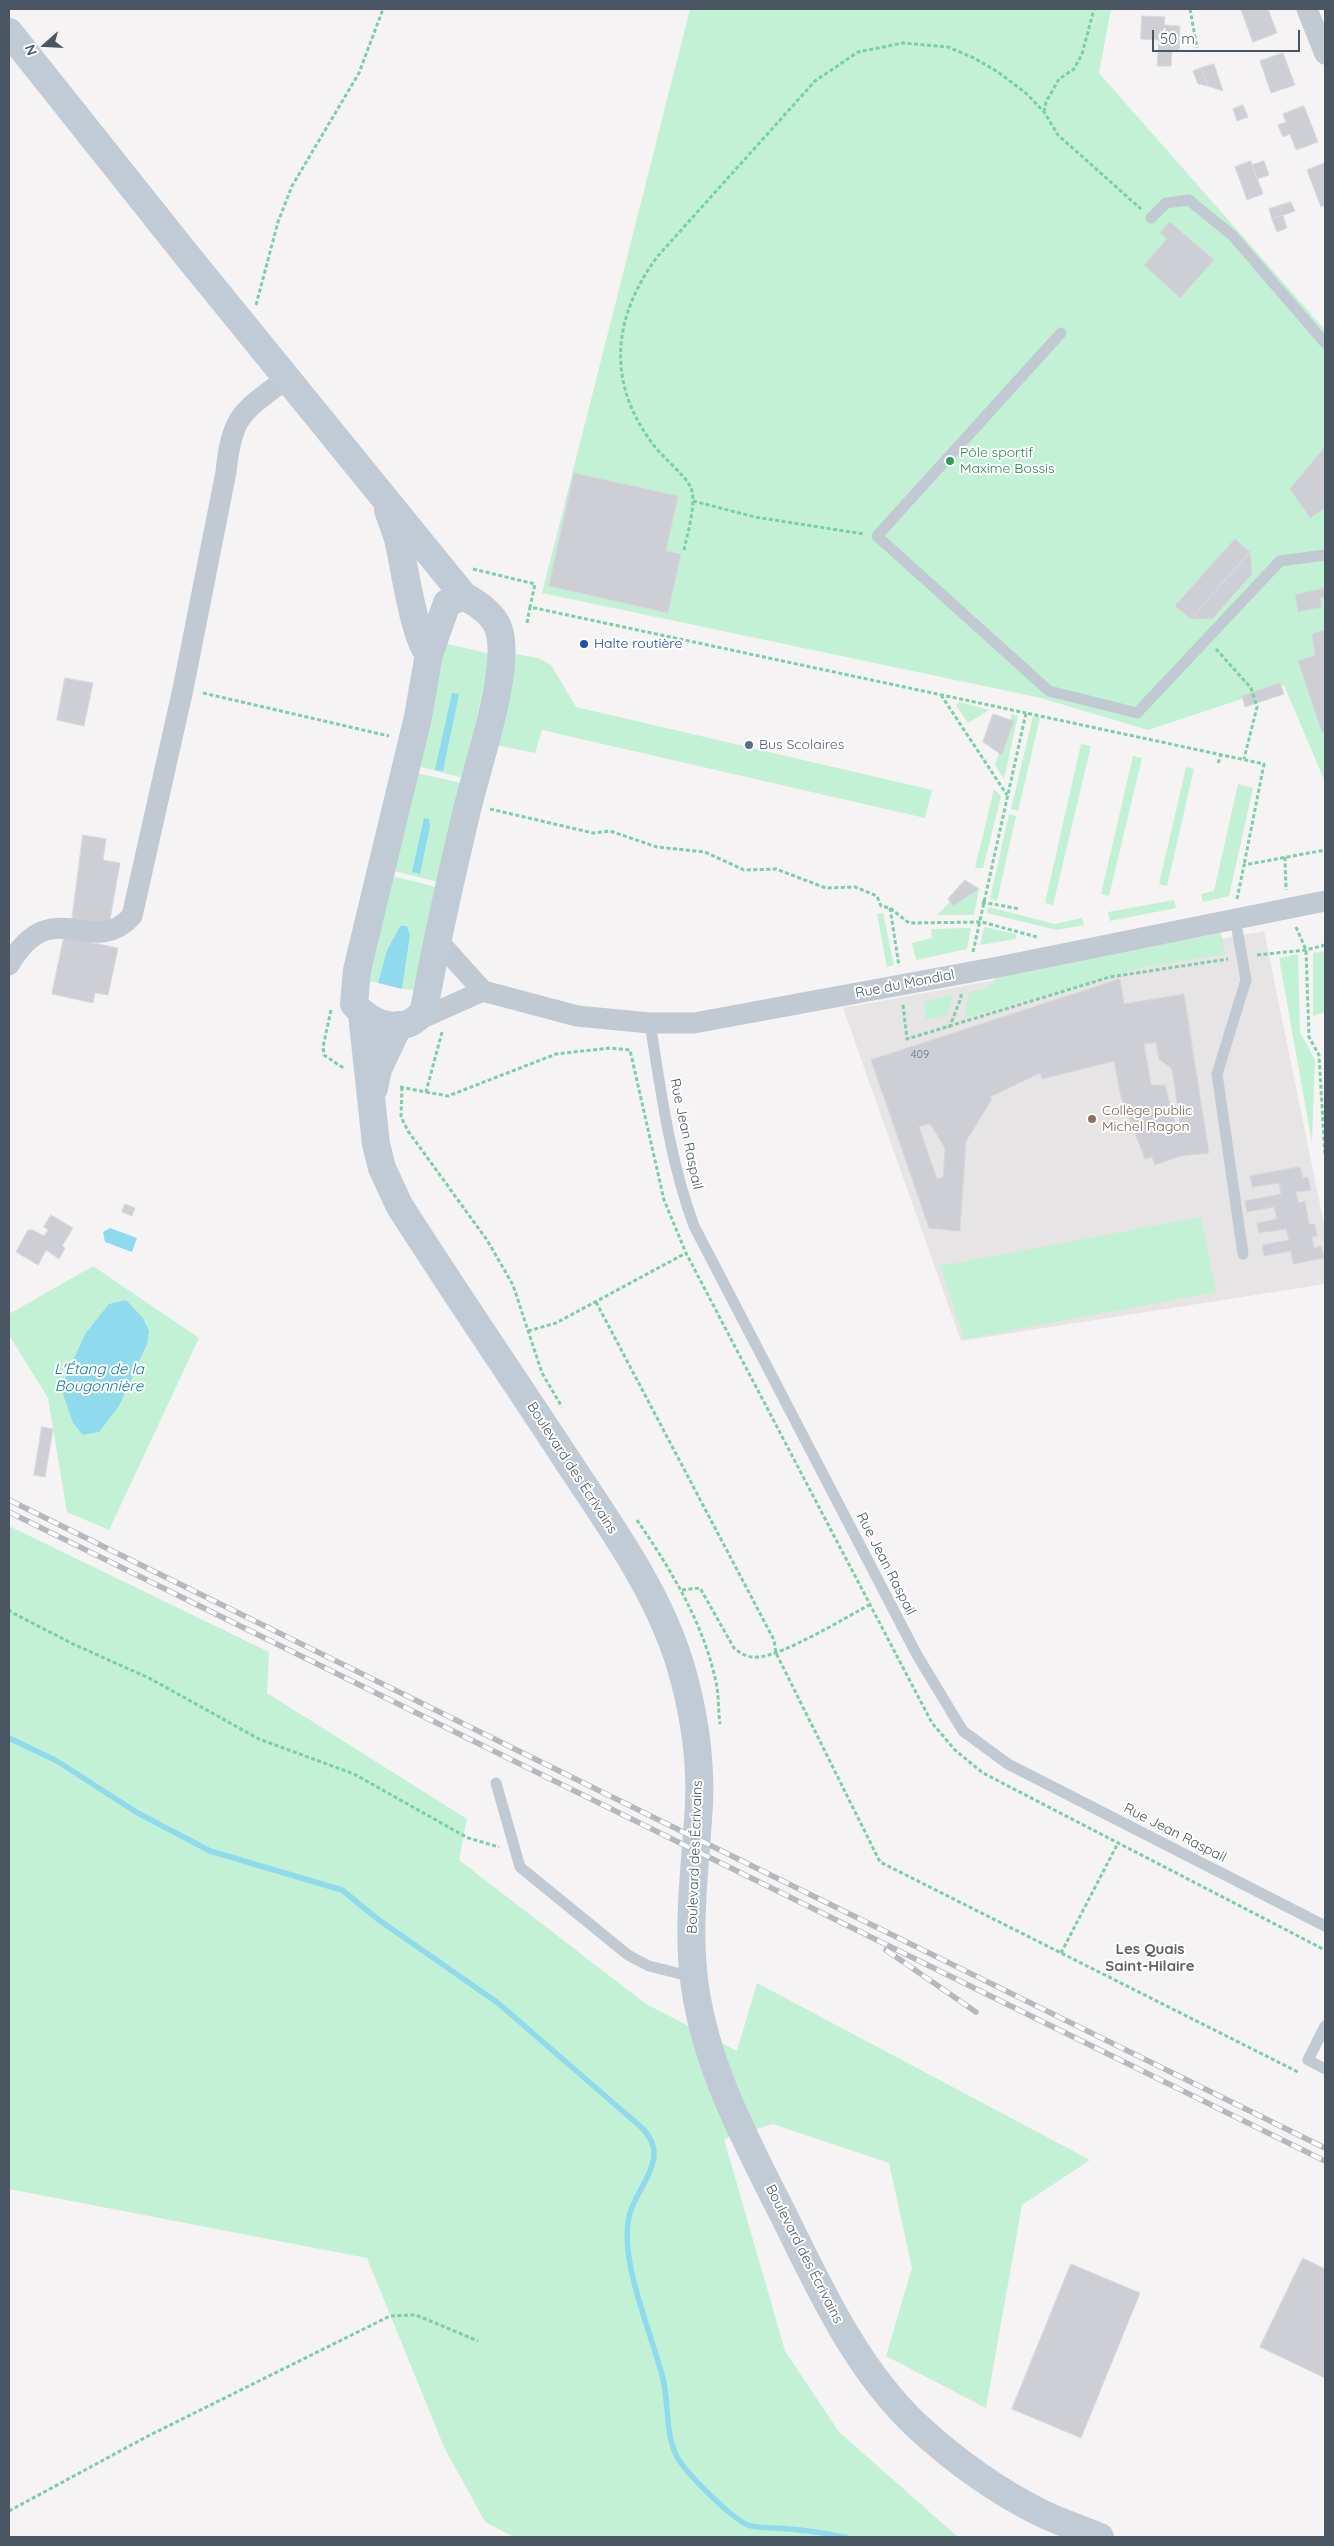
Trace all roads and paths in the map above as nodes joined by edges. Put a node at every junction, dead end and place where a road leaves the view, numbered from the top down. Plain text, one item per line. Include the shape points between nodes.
1 (383, 9) edge
2 (1094, 9) edge
3 (1190, 9) edge
4 (1307, 9) edge
5 (9, 32) edge
6 (1197, 48) dead end
7 (1325, 54) edge
8 (1044, 112) junction
9 (1150, 218) joint
10 (249, 330) junction
11 (1061, 333) dead end
12 (1325, 343) edge
13 (287, 378) junction
14 (382, 494) junction
15 (693, 501) junction
16 (877, 536) junction
17 (684, 550) dead end
18 (1325, 555) edge
19 (464, 596) junction
20 (527, 623) dead end
21 (1207, 639) junction
22 (430, 654) junction
23 (183, 689) junction
24 (941, 695) junction
25 (1026, 713) junction
26 (395, 737) dead end
27 (1221, 755) junction
28 (1244, 759) junction
29 (1218, 763) dead end
30 (1007, 796) junction
31 (484, 808) dead end
32 (1325, 850) edge
33 (1285, 857) junction
34 (1244, 865) junction
35 (1325, 901) edge
36 (982, 902) junction
37 (890, 908) junction
38 (1287, 908) junction
39 (1020, 909) dead end
40 (1236, 909) junction
41 (978, 921) junction
42 (1038, 937) dead end
43 (438, 941) junction
44 (1325, 945) edge
45 (1306, 950) junction
46 (982, 952) dead end
47 (1242, 957) junction
48 (9, 965) edge
49 (908, 965) dead end
50 (483, 991) junction
51 (362, 1014) junction
52 (408, 1023) junction
53 (650, 1023) junction
54 (444, 1024) dead end
55 (907, 1039) dead end
56 (394, 1085) dead end
57 (426, 1092) junction
58 (371, 1108) junction
59 (1325, 1156) edge
60 (1243, 1254) dead end
61 (596, 1302) junction
62 (528, 1331) dead end
63 (682, 1590) dead end
64 (869, 1605) dead end
65 (9, 1609) edge
66 (776, 1653) junction
67 (496, 1783) dead end
68 (515, 1851) junction
69 (1325, 1926) edge
70 (1325, 1950) edge
71 (1061, 1953) junction
72 (693, 1977) junction
73 (1325, 2026) edge
74 (1325, 2069) edge
75 (1299, 2072) dead end
76 (478, 2341) dead end
77 (9, 2511) edge
78 (1100, 2537) edge

1 - 10 path via 359,73 292,186 278,222
2 - 8 path via 1082,54 1074,68 1059,79
3 - 6 path
4 - 7 street
5 - 10 main road
8 - 9 path via 1058,135
8 - 15 path via 1027,94 974,58 948,47 903,43 858,52 815,81 795,102 657,257 638,284 623,325 619,354 628,401 652,443 690,486
9 - 12 lane via 1166,203 1189,200 1233,236
10 - 13 main road
11 - 16 lane
13 - 14 main road
13 - 23 street via 246,409 237,421 229,444
14 - 19 main road
14 - 22 main road via 398,539 419,632
15 - 16 path via 754,517
15 - 17 path
16 - 21 lane via 1049,690 1137,713
18 - 21 lane via 1280,561
19 - 22 main road, Boulevard des Écrivains via 447,602
19 - 43 main road via 483,607 498,628 502,658
20 - 24 path via 530,606
21 - 28 path via 1251,688 1256,703
22 - 51 main road, Boulevard des Écrivains via 357,970 354,1004
23 - 26 path
23 - 48 street via 132,916 124,925 102,933 50,927 37,932 17,951
24 - 25 path
24 - 30 path
25 - 27 path
25 - 30 path
27 - 28 path
27 - 29 path
28 - 34 path via 1264,764
30 - 36 path
31 - 37 path via 593,833 610,831 657,847 705,852 744,870 776,869 826,888 855,887 877,896 881,906
32 - 33 path
33 - 34 path
33 - 38 path
34 - 40 path
35 - 38 street, Rue du Mondial
36 - 39 path
36 - 41 path
37 - 41 path via 908,923
37 - 49 path via 898,966
38 - 40 street, Rue du Mondial
38 - 45 path
40 - 47 lane
40 - 53 street, Rue du Mondial via 998,967 694,1023
41 - 42 path
41 - 46 path via 972,953
43 - 50 street
43 - 52 main road via 424,1010
44 - 45 path
45 - 47 path
45 - 59 path via 1309,1037 1319,1055
47 - 55 path via 1110,977
47 - 60 lane via 1246,980 1217,1074
50 - 52 street
50 - 53 street, Rue du Mondial via 576,1016
51 - 52 main road via 382,1025
51 - 58 main road, Boulevard des Écrivains
52 - 58 main road via 378,1069
53 - 69 lane, Rue Jean Raspail via 669,1141 680,1188 694,1226 917,1655 963,1731 1008,1764
54 - 57 path
56 - 57 path
57 - 61 path via 448,1096 556,1054 610,1048 630,1050 664,1200 686,1253
58 - 72 main road, Boulevard des Écrivains via 382,1168 399,1205 647,1583 667,1628 691,1704 697,1753 699,1799 692,1913
61 - 62 path via 556,1323
61 - 66 path via 774,1640
63 - 66 path via 700,1588 734,1648 742,1655 758,1658
64 - 66 path
65 - 68 path via 73,1644 149,1678 259,1739 354,1774 468,1838
66 - 71 path via 880,1862
67 - 68 lane
68 - 72 lane via 520,1867 533,1879 628,1955 649,1966
70 - 71 path via 1118,1843
71 - 75 path
72 - 78 main road, Boulevard des Écrivains via 708,2046 725,2094 804,2258 844,2332 877,2381 917,2426 972,2472 1040,2512
73 - 74 lane via 1308,2060
76 - 77 path via 416,2315 390,2316 148,2436

